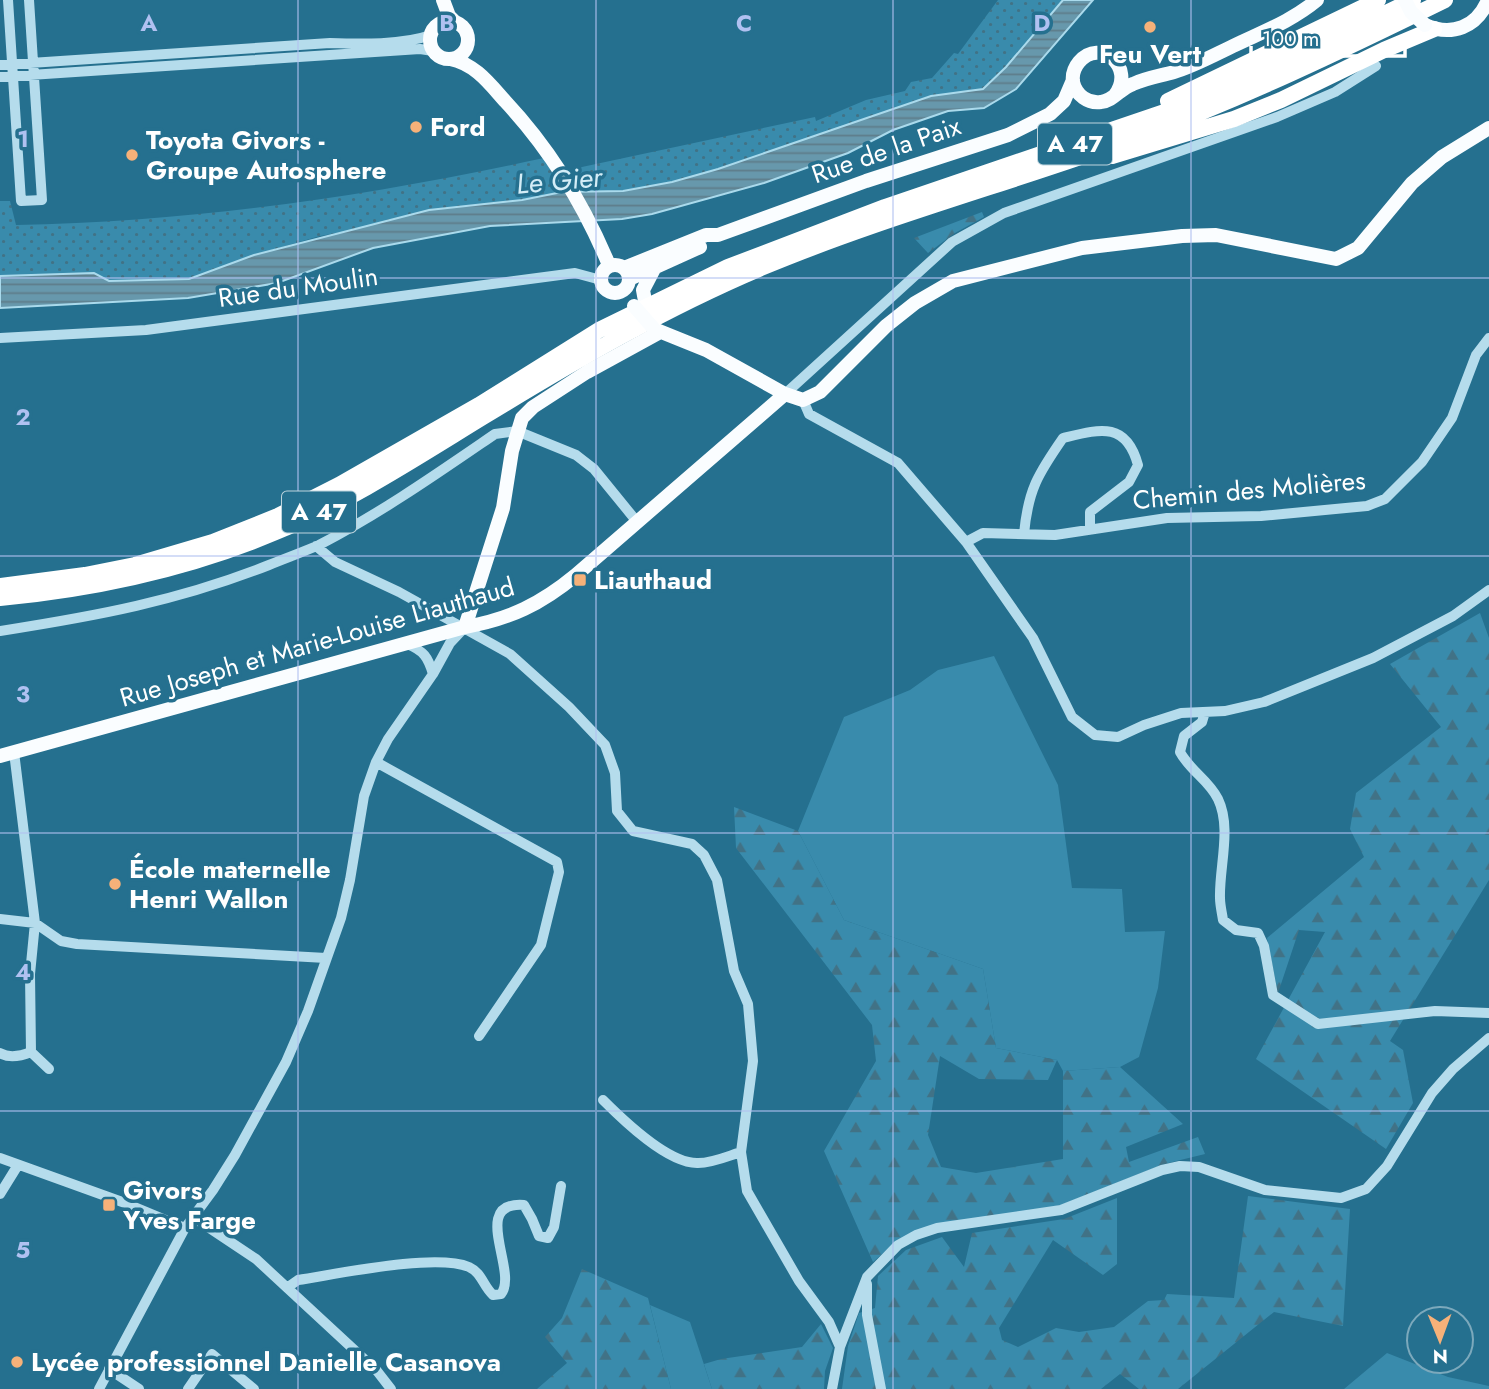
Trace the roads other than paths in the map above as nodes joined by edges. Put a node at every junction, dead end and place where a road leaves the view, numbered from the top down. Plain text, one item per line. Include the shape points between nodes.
1 (8, 0) edge
2 (29, 0) edge
3 (437, 0) edge
4 (443, 0) edge
5 (1317, 0) edge
6 (1378, 0) edge
7 (1405, 0) edge
8 (1413, 0) edge
9 (1445, 0) edge
10 (1488, 1) edge
11 (456, 23) junction
12 (1430, 27) junction
13 (435, 30) junction
14 (468, 43) junction
15 (433, 51) junction
16 (450, 59) junction
17 (1120, 66) junction
18 (1376, 66) dead end
19 (34, 68) junction
20 (6, 70) edge
21 (478, 72) junction
22 (1153, 76) junction
23 (1073, 80) junction
24 (1115, 95) junction
25 (1084, 99) junction
26 (1064, 101) junction
27 (1489, 128) edge
28 (1085, 140) junction
29 (1039, 170) junction
30 (718, 235) junction
31 (609, 265) junction
32 (655, 267) junction
33 (625, 279) junction
34 (601, 280) junction
35 (637, 303) junction
36 (656, 329) junction
37 (0, 338) edge
38 (1489, 338) edge
39 (785, 394) junction
40 (803, 400) junction
41 (517, 431) junction
42 (638, 523) junction
43 (1090, 530) junction
44 (1024, 534) junction
45 (966, 542) junction
46 (316, 546) junction
47 (0, 586) edge
48 (1489, 590) edge
49 (0, 598) edge
50 (465, 627) junction
51 (0, 631) edge
52 (407, 644) junction
53 (433, 674) junction
54 (1205, 712) junction
55 (7, 754) edge
56 (376, 762) junction
57 (0, 919) edge
58 (35, 923) junction
59 (326, 958) junction
60 (1489, 1013) edge
61 (479, 1037) dead end
62 (1489, 1038) edge
63 (32, 1052) junction
64 (0, 1053) edge
65 (49, 1069) dead end
66 (603, 1100) dead end
67 (741, 1152) junction
68 (0, 1158) edge
69 (18, 1165) junction
70 (561, 1186) dead end
71 (0, 1194) edge
72 (193, 1217) junction
73 (185, 1228) junction
74 (867, 1277) junction
75 (288, 1287) junction
76 (840, 1347) junction
77 (109, 1369) junction
78 (99, 1389) edge
79 (139, 1389) edge
80 (188, 1389) edge
81 (254, 1389) edge
82 (391, 1389) edge
83 (832, 1389) edge
84 (881, 1389) edge

1 - 20 street
2 - 19 street
3 - 13 main road
4 - 11 main road
5 - 22 main road via 1298,16 1192,66
6 - 28 highway
7 - 12 main road, bridge via 1410,12
8 - 28 highway, A 47 via 1262,73
9 - 29 highway, A 47 via 1247,94
10 - 12 main road via 1478,18 1465,27 1450,31
11 - 13 main road via 443,22
11 - 14 main road via 466,31
12 - 29 highway via 1234,119 1056,172
13 - 15 main road
13 - 19 street via 419,39
14 - 16 main road via 462,54
14 - 21 main road
15 - 16 main road
15 - 19 street
16 - 21 main road
17 - 22 main road
17 - 23 main road via 1109,55 1094,53 1080,60
17 - 24 main road via 1122,81
18 - 39 street via 1335,92 1278,117 1004,213 952,242
19 - 20 street
19 - 20 street via 42,200 21,201
21 - 31 main road via 526,123 562,173
22 - 24 main road
23 - 25 main road
23 - 26 main road
24 - 25 main road via 1100,102
25 - 26 main road
26 - 30 main road, Rue de la Paix via 1008,135
27 - 40 main road via 1412,183 1359,248 1336,259 1216,235 1182,236 1082,248 953,281 886,326 820,392
28 - 47 highway, A 47 via 885,207 728,267 599,330 479,405 339,485 267,520 135,565
29 - 49 highway, A 47 via 851,234 689,301 605,345 387,476 277,532 137,577
30 - 32 main road, Rue de la Paix
30 - 33 main road, Rue de la Paix via 706,235
31 - 33 main road via 617,264
31 - 34 main road
32 - 33 main road, Rue de la Paix
32 - 35 main road
33 - 34 main road via 614,293 604,288
33 - 35 main road
34 - 37 street, Rue du Moulin via 575,272 146,330
35 - 36 main road, bridge
36 - 39 main road via 706,349
36 - 41 main road via 533,407
38 - 43 street, Chemin des Molières via 1476,355 1452,418 1422,461 1385,499 1367,506 1261,516 1167,518
39 - 40 main road
39 - 42 main road, Rue Joseph et Marie-Louise Liauthaud
40 - 45 street via 809,414 898,463
41 - 42 street via 576,455 594,469
41 - 46 street via 495,434 371,517
41 - 50 main road via 503,508
42 - 50 main road, Rue Joseph et Marie-Louise Liauthaud via 549,597 523,611
43 - 44 street, Chemin des Molières
43 - 44 street, Chemin des Molières via 1090,512 1129,482 1138,465 1123,436 1106,431 1063,438 1040,471 1027,505
44 - 45 street, Chemin des Molières via 983,533
45 - 54 street via 1033,638 1072,717 1095,735 1118,737 1181,713
46 - 50 street via 335,562
46 - 51 street via 184,595
48 - 54 street via 1453,616 1373,658 1264,702
50 - 52 main road, Rue Joseph et Marie-Louise Liauthaud
50 - 53 street
50 - 67 street via 510,654 605,745 615,773 617,811 634,831 692,844 704,855 717,880 734,971 748,1004 752,1061
52 - 53 street via 428,657
52 - 55 main road, Rue Joseph et Marie-Louise Liauthaud
53 - 56 street
54 - 60 street via 1202,722 1184,736 1180,752 1219,800 1223,920 1236,930 1258,933 1273,995 1318,1024 1435,1011
55 - 58 street
56 - 59 street via 364,796 341,918
56 - 61 street via 557,862 559,872 541,945
57 - 58 street
58 - 59 street via 61,941 77,944
58 - 63 street via 30,974
59 - 72 street via 286,1062 236,1154
62 - 74 street via 1432,1093 1387,1166 1366,1189 1341,1198 1265,1190 1199,1167 1180,1166 1061,1210 916,1235 898,1245
63 - 64 street via 7,1057
63 - 65 street
66 - 67 street via 650,1142 688,1163
67 - 76 street via 747,1191
68 - 69 street
69 - 71 street
69 - 73 street
70 - 75 street via 548,1238 539,1236 524,1205 510,1204 502,1210 497,1242 507,1287 501,1294 487,1290 480,1274 471,1268 430,1261 298,1280
72 - 73 street
72 - 75 street via 256,1259
73 - 77 street
74 - 76 street
74 - 84 street via 867,1315
75 - 82 street
76 - 83 street
77 - 78 street
77 - 79 street
80 - 81 street via 212,1354

